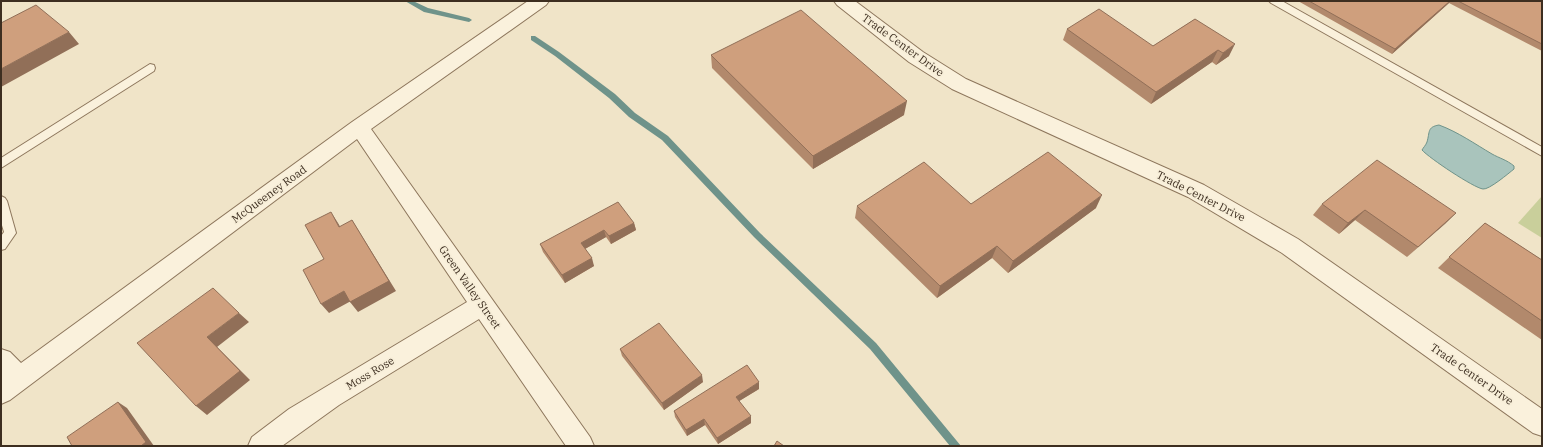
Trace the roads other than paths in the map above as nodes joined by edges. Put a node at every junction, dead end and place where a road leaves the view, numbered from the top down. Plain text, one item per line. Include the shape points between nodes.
1 (540, 1) edge
2 (843, 1) edge
3 (1274, 1) edge
4 (150, 68) dead end
5 (359, 127) junction
6 (1542, 152) edge
7 (1, 164) edge
8 (1, 201) edge
9 (1, 245) edge
10 (482, 305) junction
11 (1, 360) edge
12 (10, 385) edge
13 (1542, 424) edge
14 (261, 446) edge
15 (581, 446) edge

1 - 5 street, McQueeney Road
2 - 13 street, Trade Center Drive via 916,57 959,84 1196,191 1262,228
3 - 6 lane
4 - 7 lane
5 - 10 street, Green Valley Street
5 - 12 street, McQueeney Road
8 - 9 lane via 10,233
10 - 14 street, Moss Rose via 330,397
10 - 15 street, Green Valley Street
11 - 12 street

